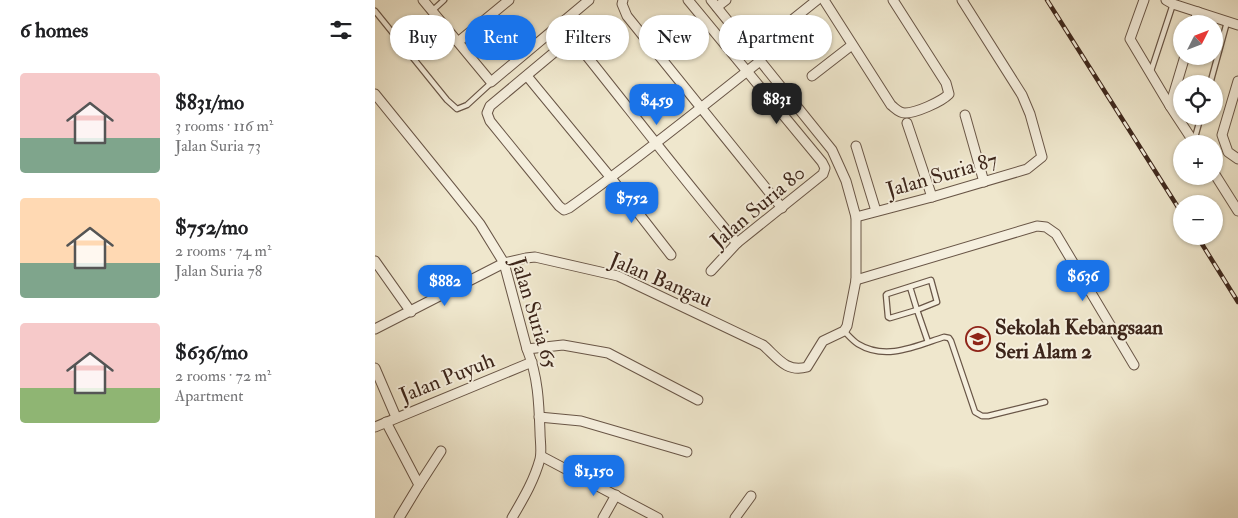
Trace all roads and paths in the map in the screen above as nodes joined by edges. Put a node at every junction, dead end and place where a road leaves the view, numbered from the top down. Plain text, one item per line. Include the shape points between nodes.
1 (423, 0) edge
2 (445, 0) edge
3 (509, 0) edge
4 (589, 0) edge
5 (623, 0) edge
6 (688, 0) edge
7 (726, 0) edge
8 (817, 0) edge
9 (824, 0) edge
10 (893, 0) edge
11 (962, 0) edge
12 (1144, 0) edge
13 (1170, 2) edge
14 (714, 4) edge
15 (375, 11) edge
16 (432, 11) junction
17 (1198, 12) junction
18 (798, 15) edge
19 (1197, 15) edge
20 (1227, 22) junction
21 (1238, 25) edge
22 (458, 42) junction
23 (852, 45) junction
24 (760, 61) junction
25 (1182, 65) edge
26 (748, 71) junction
27 (1150, 72) junction
28 (1212, 75) edge
29 (527, 76) junction
30 (812, 76) dead end
31 (1238, 81) edge
32 (491, 82) junction
33 (375, 94) edge
34 (1170, 106) junction
35 (701, 107) junction
36 (965, 115) dead end
37 (907, 123) dead end
38 (1190, 135) edge
39 (656, 142) junction
40 (856, 146) dead end
41 (1238, 159) edge
42 (611, 178) junction
43 (983, 182) junction
44 (1222, 185) edge
45 (932, 197) junction
46 (782, 208) junction
47 (876, 211) junction
48 (1238, 211) edge
49 (856, 217) junction
50 (737, 243) junction
51 (671, 255) dead end
52 (375, 261) edge
53 (504, 263) junction
54 (711, 271) dead end
55 (856, 280) junction
56 (910, 287) junction
57 (917, 310) junction
58 (411, 312) junction
59 (375, 329) edge
60 (844, 330) junction
61 (928, 342) junction
62 (527, 348) junction
63 (532, 362) junction
64 (1134, 365) dead end
65 (375, 368) edge
66 (698, 400) dead end
67 (1045, 402) dead end
68 (396, 417) junction
69 (539, 417) junction
70 (386, 422) junction
71 (375, 427) edge
72 (441, 450) dead end
73 (687, 452) dead end
74 (541, 456) junction
75 (419, 485) junction
76 (616, 495) junction
77 (751, 496) dead end
78 (399, 518) edge
79 (512, 518) edge
80 (603, 518) edge
81 (658, 518) edge
82 (735, 518) edge

1 - 16 street
2 - 16 lane
3 - 22 street
4 - 32 street
5 - 35 street via 627,16
6 - 26 street
7 - 14 street
8 - 18 street
9 - 23 street
10 - 23 street via 946,83 949,94 943,100 905,113 898,110 891,105
11 - 43 street, Jalan Suria 87 via 1014,80 1030,114 1042,157 1027,169
12 - 27 street via 1130,39
13 - 17 street
13 - 27 lane
14 - 24 street
15 - 32 lane via 457,109 467,105
16 - 22 street
17 - 19 street
17 - 20 street
20 - 21 street
20 - 28 lane
22 - 32 street
23 - 30 street
24 - 26 street
24 - 49 street via 832,150 846,181
25 - 34 street
26 - 35 street
26 - 46 street, Jalan Suria 80 via 825,168 823,174
27 - 34 street
29 - 39 street via 563,45 575,45
29 - 42 street
29 - 42 street via 490,106 487,113 490,121 559,206 564,210 569,208
31 - 41 street via 1222,135 1228,152
33 - 53 street, Jalan Suria 65 via 453,188
34 - 38 street
35 - 39 street
35 - 46 street
36 - 43 street
37 - 45 street
39 - 42 street
39 - 50 street
40 - 47 street
42 - 51 street
43 - 45 street, Jalan Suria 87
44 - 48 street
45 - 47 street, Jalan Suria 87
46 - 50 street, Jalan Suria 80
47 - 49 street, Jalan Suria 87
49 - 55 street
50 - 54 street, Jalan Suria 80
52 - 58 street
53 - 58 street, Jalan Bangau
53 - 60 street, Jalan Bangau via 535,258 618,276 763,345 792,369 807,367 823,341
53 - 62 street, Jalan Suria 65
55 - 60 street
55 - 64 street via 1037,226 1046,227 1056,234
56 - 57 lane
56 - 57 lane via 932,282 937,302
56 - 57 lane via 886,295 888,317
57 - 61 lane
58 - 59 street, Jalan Bangau
60 - 61 lane via 858,344 878,352 897,352
61 - 67 lane via 949,338 978,415 988,416
62 - 63 street, Jalan Suria 65
62 - 66 street via 563,345 608,353
63 - 68 street, Jalan Puyuh
63 - 69 street, Jalan Suria 65 via 539,397
65 - 68 street
68 - 70 street, Jalan Puyuh
69 - 73 street via 581,421
69 - 74 street, Jalan Suria 65
70 - 71 street, Jalan Puyuh
70 - 75 street
72 - 75 street
74 - 76 street
74 - 79 street, Jalan Suria 65 via 533,480
75 - 78 street
76 - 80 street
76 - 81 street
77 - 82 street

